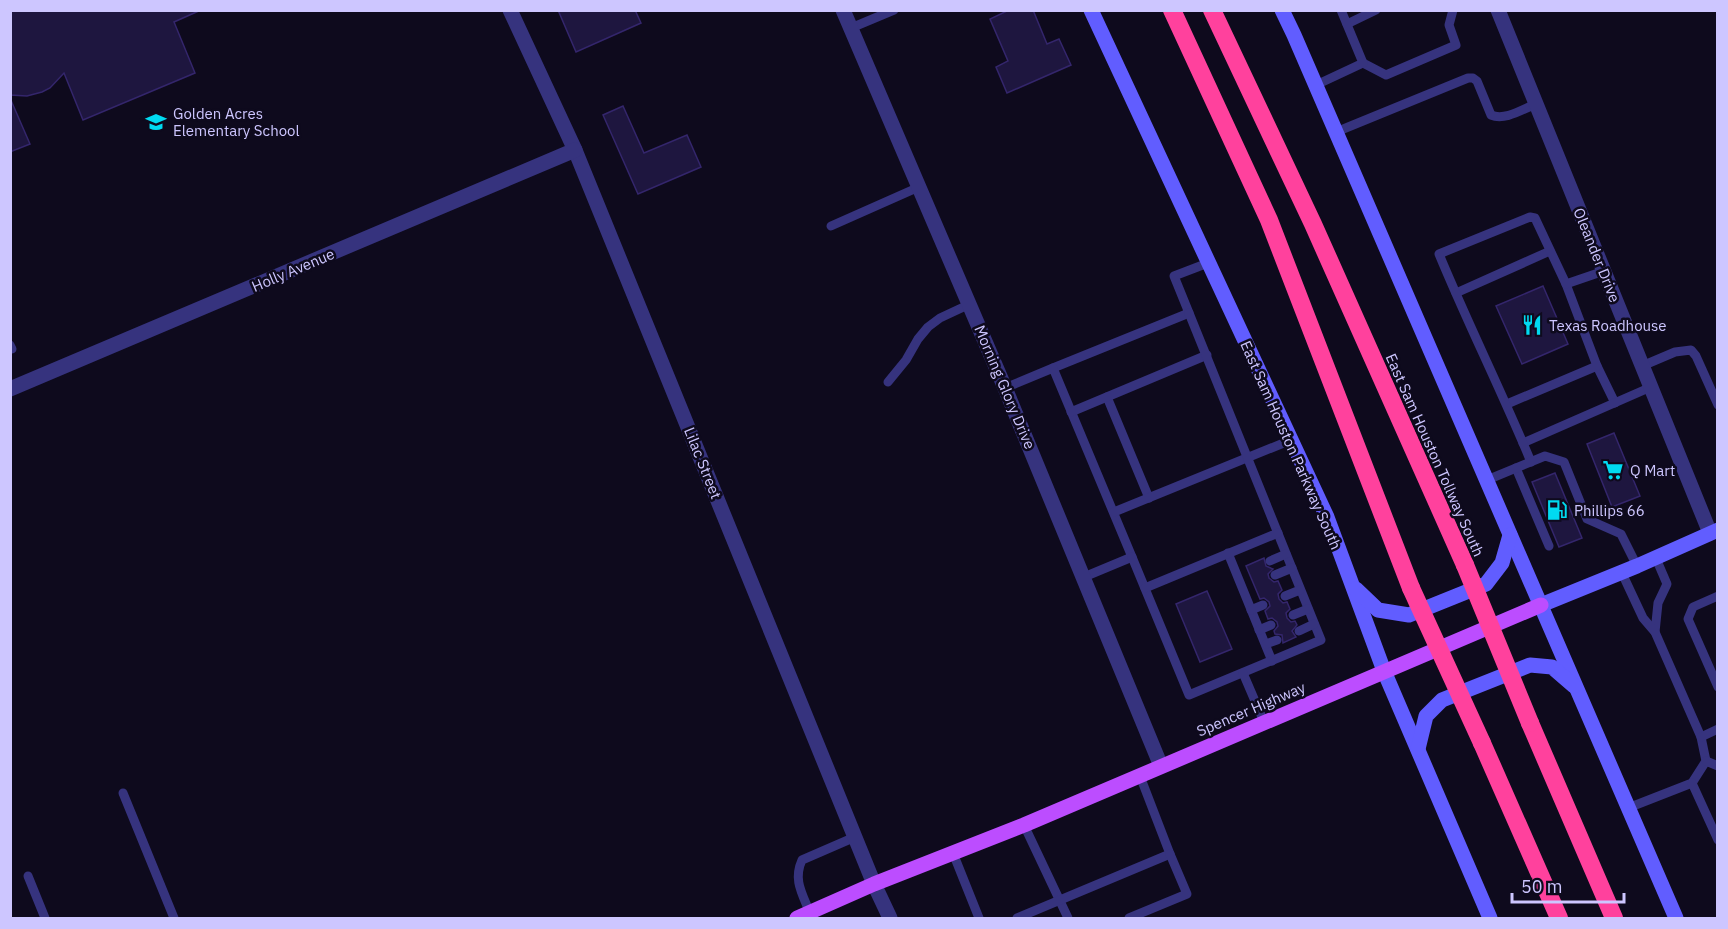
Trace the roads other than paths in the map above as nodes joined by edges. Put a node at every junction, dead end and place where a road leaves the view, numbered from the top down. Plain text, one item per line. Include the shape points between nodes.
1 (510, 10) edge
2 (843, 10) edge
3 (894, 10) edge
4 (1091, 10) edge
5 (1172, 10) edge
6 (1212, 10) edge
7 (1282, 10) edge
8 (1341, 10) edge
9 (1376, 10) edge
10 (1453, 10) edge
11 (1498, 10) edge
12 (1347, 24) junction
13 (851, 28) junction
14 (1363, 63) junction
15 (1316, 85) junction
16 (1536, 104) junction
17 (1336, 132) junction
18 (575, 150) junction
19 (919, 187) junction
20 (831, 226) dead end
21 (1550, 251) junction
22 (1208, 262) junction
23 (1604, 271) junction
24 (1566, 284) junction
25 (1456, 293) junction
26 (970, 304) junction
27 (1188, 313) junction
28 (10, 345) edge
29 (10, 350) edge
30 (1207, 355) junction
31 (1597, 366) junction
32 (1642, 366) junction
33 (1053, 368) junction
34 (888, 382) dead end
35 (1651, 387) junction
36 (1005, 388) junction
37 (10, 389) edge
38 (1107, 397) junction
39 (1615, 403) junction
40 (1506, 404) junction
41 (1718, 405) edge
42 (1071, 412) junction
43 (1291, 440) junction
44 (1523, 443) junction
45 (1247, 457) junction
46 (1531, 462) junction
47 (1516, 468) junction
48 (1487, 480) junction
49 (1149, 498) junction
50 (1114, 512) junction
51 (1714, 531) edge
52 (1278, 533) junction
53 (1510, 535) junction
54 (1549, 546) dead end
55 (1228, 554) junction
56 (1286, 554) junction
57 (1654, 556) junction
58 (1132, 557) junction
59 (1270, 561) dead end
60 (1637, 566) junction
61 (1292, 568) junction
62 (1248, 570) dead end
63 (1621, 571) junction
64 (1237, 574) junction
65 (1275, 574) dead end
66 (1084, 577) junction
67 (1254, 584) dead end
68 (1352, 585) junction
69 (1145, 588) junction
70 (1242, 588) junction
71 (1300, 590) junction
72 (1285, 596) dead end
73 (1715, 597) edge
74 (1263, 605) dead end
75 (1541, 605) junction
76 (1718, 608) edge
77 (1308, 609) junction
78 (1251, 610) junction
79 (1293, 615) dead end
80 (1314, 624) junction
81 (1271, 625) dead end
82 (1259, 630) junction
83 (1299, 630) dead end
84 (1655, 632) junction
85 (1277, 639) dead end
86 (1266, 644) junction
87 (1272, 661) junction
88 (1384, 671) junction
89 (1243, 673) junction
90 (1718, 687) edge
91 (1577, 688) junction
92 (1264, 722) junction
93 (1718, 729) edge
94 (1701, 737) junction
95 (1418, 749) junction
96 (1706, 761) junction
97 (1161, 766) junction
98 (1718, 766) edge
99 (1140, 776) junction
100 (1692, 783) junction
101 (123, 793) dead end
102 (1628, 808) junction
103 (1024, 825) junction
104 (855, 837) junction
105 (1718, 840) edge
106 (953, 853) junction
107 (1170, 854) junction
108 (28, 876) dead end
109 (874, 884) junction
110 (1059, 900) junction
111 (803, 916) edge
112 (45, 918) edge
113 (174, 918) edge
114 (890, 918) edge
115 (979, 918) edge
116 (1017, 918) edge
117 (1068, 918) edge
118 (1129, 918) edge
119 (1490, 918) edge
120 (1559, 918) edge
121 (1614, 918) edge
122 (1676, 918) edge

1 - 18 street, Lilac Street
2 - 13 street, Morning Glory Drive
3 - 13 lane
4 - 22 main road, East Sam Houston Parkway South
5 - 120 highway, bridge via 1269,220 1411,588
6 - 121 highway, East Sam Houston Tollway South, bridge via 1313,224 1465,565
7 - 15 main road
8 - 12 lane
9 - 12 lane
10 - 14 lane via 1449,25 1456,45 1386,75
11 - 16 street, Oleander Drive
12 - 14 lane
13 - 19 street, Morning Glory Drive
14 - 15 lane
15 - 17 main road
16 - 17 lane via 1496,117 1491,115 1477,81 1468,78
16 - 23 street, Oleander Drive
17 - 48 main road
18 - 37 street, Holly Avenue
18 - 104 street, Lilac Street
19 - 20 lane
19 - 26 street, Morning Glory Drive
21 - 24 lane
21 - 25 lane
21 - 25 lane via 1535,218 1530,217 1440,254
22 - 27 lane via 1174,276
22 - 43 main road, East Sam Houston Parkway South
23 - 24 lane
23 - 32 street, Oleander Drive
24 - 31 lane
25 - 40 lane
26 - 34 lane via 928,327
26 - 36 street, Morning Glory Drive
27 - 30 lane
27 - 33 lane
28 - 29 lane
30 - 38 lane
30 - 45 lane
31 - 39 lane
31 - 40 lane
32 - 35 street, Oleander Drive
32 - 41 lane via 1675,352 1691,350
33 - 36 lane
33 - 42 lane
35 - 39 lane
35 - 51 street, Oleander Drive
36 - 66 street, Morning Glory Drive
38 - 42 lane
38 - 49 lane
39 - 44 lane
40 - 44 lane
42 - 50 lane
43 - 45 lane
43 - 68 main road, East Sam Houston Parkway South
44 - 46 lane
45 - 49 lane
45 - 52 lane
46 - 47 lane
46 - 60 lane via 1545,456 1564,462 1587,519 1622,534
47 - 48 lane
47 - 54 lane
48 - 53 main road
49 - 50 lane
50 - 58 lane
51 - 57 main road, Spencer Highway
52 - 55 lane
52 - 56 lane
53 - 68 main road via 1502,563 1486,584 1409,615 1378,610
53 - 75 main road
55 - 64 lane
55 - 69 lane
56 - 59 lane
56 - 61 lane
57 - 60 main road, Spencer Highway
57 - 84 lane via 1667,584 1658,603
58 - 66 lane
58 - 69 lane
60 - 63 main road, Spencer Highway
61 - 65 lane
61 - 71 lane
62 - 64 lane
63 - 75 main road, Spencer Highway
63 - 84 lane via 1643,618
64 - 70 lane
66 - 97 street, Morning Glory Drive
67 - 70 lane
68 - 88 main road, East Sam Houston Parkway South
69 - 89 lane via 1189,695
70 - 78 lane
71 - 72 lane
71 - 77 lane
73 - 76 lane
73 - 90 lane via 1693,607 1688,619
74 - 78 lane
75 - 88 main road, Spencer Highway
75 - 91 main road
77 - 79 lane
77 - 80 lane
78 - 82 lane
80 - 83 lane
80 - 87 lane via 1321,640
81 - 82 lane
82 - 86 lane
84 - 94 lane
85 - 86 lane
86 - 87 lane
87 - 89 lane
88 - 92 main road, Spencer Highway
88 - 95 main road, East Sam Houston Parkway South
89 - 92 lane
91 - 95 main road via 1552,667 1530,664 1442,700 1426,716
91 - 102 main road
92 - 97 main road, Spencer Highway
93 - 94 lane
94 - 96 lane
95 - 119 main road, East Sam Houston Parkway South
96 - 98 lane
96 - 100 lane
97 - 99 main road, Spencer Highway
99 - 103 main road, Spencer Highway
99 - 107 lane
100 - 102 lane
100 - 105 lane
101 - 113 lane
102 - 122 main road
103 - 106 main road, Spencer Highway
103 - 110 lane
104 - 109 street, Lilac Street
104 - 111 lane via 802,860 796,872
106 - 109 main road, Spencer Highway
106 - 115 lane
107 - 110 lane
107 - 118 lane via 1187,894
108 - 112 lane
109 - 111 main road, Spencer Highway
109 - 114 street, Lilac Street
110 - 116 lane
110 - 117 lane

